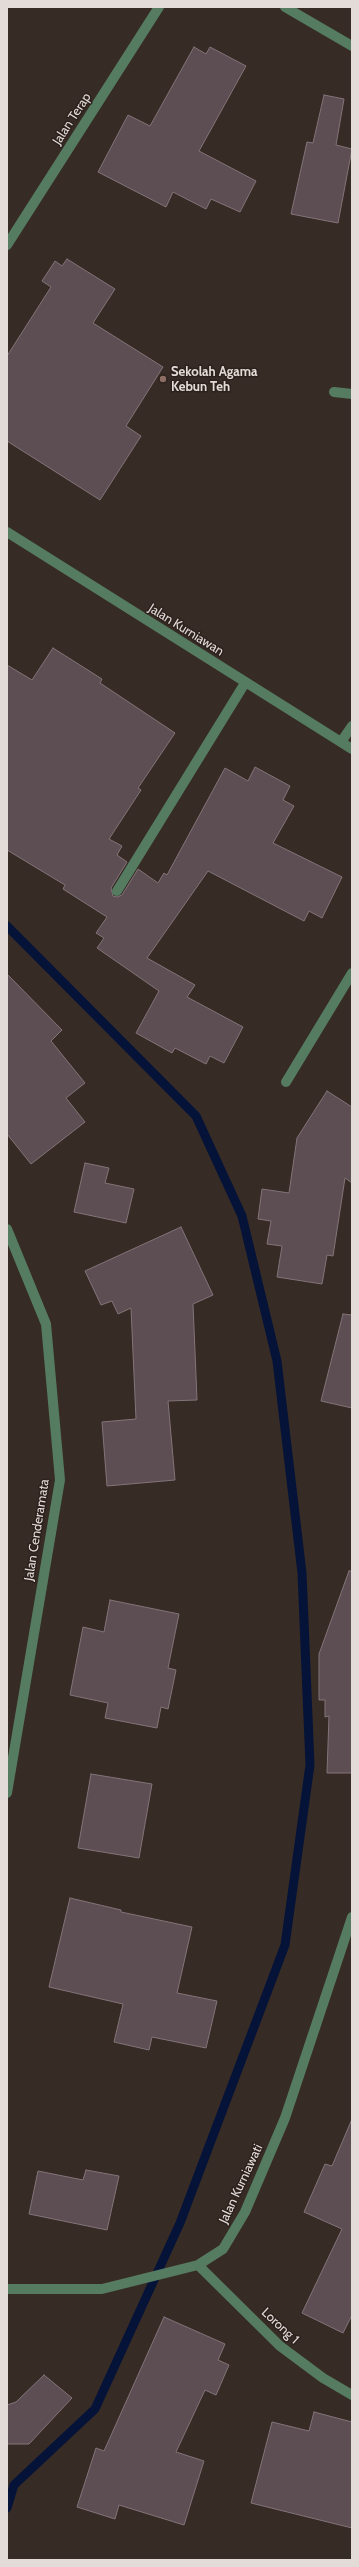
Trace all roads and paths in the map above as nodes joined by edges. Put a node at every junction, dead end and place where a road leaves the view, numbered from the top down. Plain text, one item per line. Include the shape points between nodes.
1 (159, 7) edge
2 (285, 7) edge
3 (352, 46) edge
4 (7, 245) edge
5 (334, 392) dead end
6 (352, 394) edge
7 (7, 532) edge
8 (246, 683) junction
9 (352, 726) edge
10 (341, 742) junction
11 (352, 750) edge
12 (117, 891) dead end
13 (352, 974) edge
14 (286, 1082) dead end
15 (7, 1229) edge
16 (7, 1793) edge
17 (352, 1917) edge
18 (198, 2265) junction
19 (7, 2289) edge
20 (352, 2395) edge

1 - 4 street, Jalan Terap
2 - 3 street
5 - 6 street
7 - 8 street, Jalan Kurniawan
8 - 10 street, Jalan Kurniawan
8 - 12 street
9 - 10 street
10 - 11 street, Jalan Kurniawan
13 - 14 street
15 - 16 street, Jalan Cenderamata via 46,1324 60,1480
17 - 18 street, Jalan Kurniawati via 285,2118 245,2212 223,2249
18 - 19 street, Jalan Kurniawati via 102,2289
18 - 20 street, Lorong 1 via 280,2346 323,2378

